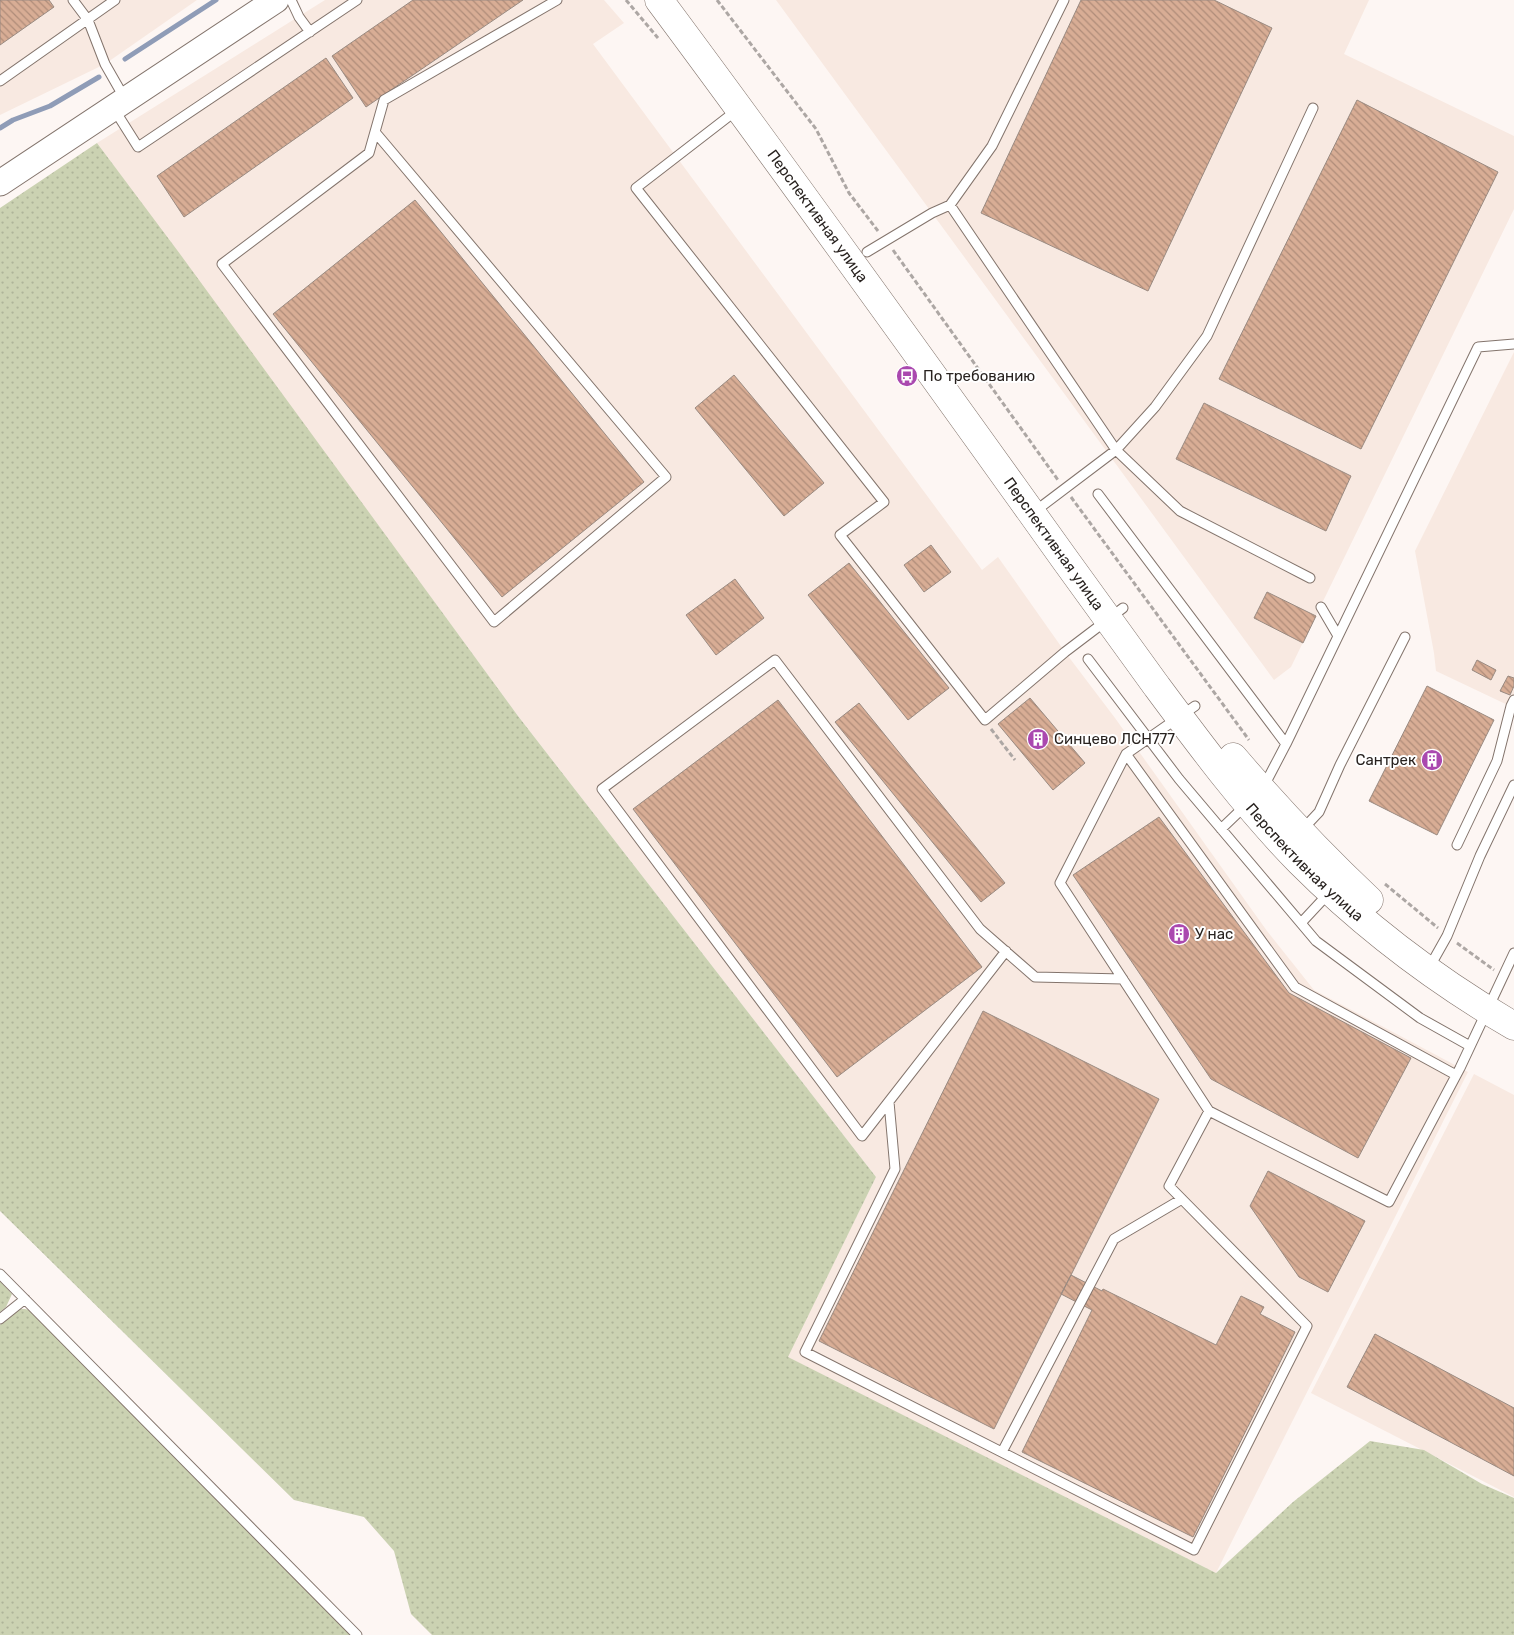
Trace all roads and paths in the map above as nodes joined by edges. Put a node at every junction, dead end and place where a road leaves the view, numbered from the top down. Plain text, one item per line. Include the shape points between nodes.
1 (73, 0) edge
2 (116, 0) edge
3 (276, 0) edge
4 (291, 0) edge
5 (357, 0) edge
6 (557, 0) edge
7 (659, 0) edge
8 (682, 0) edge
9 (717, 0) edge
10 (1064, 0) edge
11 (88, 20) junction
12 (310, 32) junction
13 (0, 81) edge
14 (120, 105) junction
15 (740, 108) junction
16 (1313, 108) dead end
17 (375, 132) junction
18 (0, 183) edge
19 (950, 205) junction
20 (876, 246) junction
21 (1514, 344) edge
22 (1116, 450) junction
23 (1098, 494) dead end
24 (1048, 502) junction
25 (1310, 578) dead end
26 (1321, 607) dead end
27 (1116, 614) junction
28 (1338, 636) junction
29 (1405, 637) dead end
30 (1088, 659) dead end
31 (1514, 700) edge
32 (1188, 712) junction
33 (984, 720) junction
34 (1147, 739) junction
35 (1252, 744) dead end
36 (1286, 744) junction
37 (1126, 754) junction
38 (1015, 760) dead end
39 (1514, 785) edge
40 (1254, 797) junction
41 (1221, 829) junction
42 (1293, 839) junction
43 (1457, 845) dead end
44 (1379, 878) dead end
45 (1331, 890) junction
46 (1301, 922) junction
47 (1006, 952) junction
48 (1514, 953) edge
49 (1437, 954) junction
50 (1122, 979) junction
51 (1500, 996) edge
52 (1514, 1026) edge
53 (1470, 1046) junction
54 (1456, 1075) junction
55 (889, 1102) junction
56 (1209, 1111) junction
57 (1182, 1199) junction
58 (0, 1274) edge
59 (25, 1299) junction
60 (0, 1319) edge
61 (1002, 1452) junction
62 (357, 1635) edge

1 - 11 lane
2 - 11 lane
3 - 14 main road
4 - 12 lane
5 - 12 lane
6 - 17 lane via 384,100
7 - 15 main road, Перспективная улица
8 - 20 main road, Перспективная улица
9 - 20 path via 816,129
10 - 19 lane via 992,146
11 - 13 lane
11 - 14 lane
12 - 14 lane via 138,148
14 - 18 main road
15 - 24 main road, Перспективная улица
15 - 33 lane via 636,188 884,502 840,535
16 - 22 lane via 1206,336 1155,407
17 - 17 lane via 369,152 222,264 494,622 666,478
19 - 20 lane
19 - 22 lane
20 - 24 main road, Перспективная улица
20 - 24 path
21 - 28 lane via 1478,347
22 - 24 lane
22 - 25 lane via 1180,511
23 - 36 lane
24 - 27 main road, Перспективная улица
24 - 35 path
26 - 28 lane
27 - 32 main road, Перспективная улица
27 - 33 lane
28 - 36 lane
29 - 42 lane via 1319,812
30 - 34 lane
31 - 43 lane via 1497,761
32 - 34 lane
32 - 40 main road, Перспективная улица via 1230,754
33 - 38 path
34 - 37 lane
34 - 41 lane
36 - 40 lane
37 - 50 lane via 1060,883
37 - 54 lane via 1295,987
39 - 49 lane
40 - 41 lane
40 - 42 main road, Перспективная улица
41 - 46 lane
42 - 45 main road, Перспективная улица
42 - 49 main road, Перспективная улица via 1342,874
44 - 49 path via 1401,898
45 - 46 lane
45 - 49 main road, Перспективная улица via 1403,953
46 - 53 lane via 1316,941 1420,1018
47 - 50 lane via 1035,977
47 - 55 lane
47 - 55 lane via 980,929 775,660 602,789 862,1136
48 - 51 lane
49 - 51 main road, Перспективная улица
49 - 51 path
50 - 56 lane
51 - 52 main road, Перспективная улица
51 - 53 lane
53 - 54 lane
54 - 56 lane via 1388,1202
55 - 61 lane via 894,1169 805,1352
56 - 57 lane via 1169,1186
57 - 61 lane via 1114,1239
57 - 61 lane via 1307,1326 1194,1550
58 - 59 lane
59 - 60 lane
59 - 62 lane

